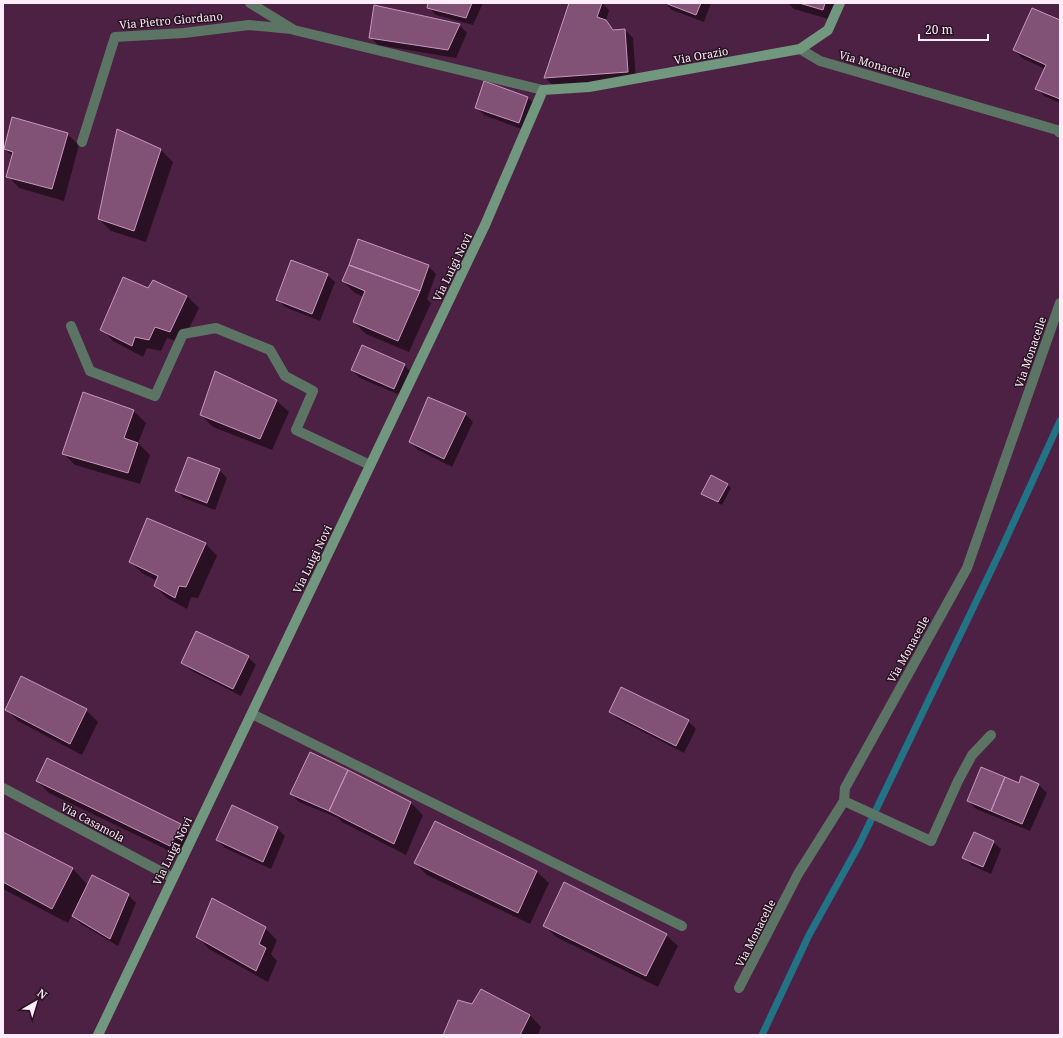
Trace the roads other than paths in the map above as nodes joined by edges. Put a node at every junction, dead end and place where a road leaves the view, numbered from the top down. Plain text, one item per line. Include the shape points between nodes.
1 (840, 3) edge
2 (255, 4) edge
3 (292, 28) junction
4 (800, 49) junction
5 (543, 90) junction
6 (1060, 133) edge
7 (82, 142) dead end
8 (1060, 303) edge
9 (71, 326) dead end
10 (370, 465) junction
11 (252, 714) junction
12 (991, 735) dead end
13 (3, 788) edge
14 (844, 801) junction
15 (173, 878) junction
16 (682, 926) dead end
17 (739, 988) dead end
18 (98, 1035) edge

1 - 4 main road, Via Orazio via 828,30
2 - 3 street, Via Pietro Giordano
3 - 5 street, Via Pietro Giordano
3 - 7 street, Via Pietro Giordano via 249,24 184,33 115,37
4 - 5 main road, Via Orazio via 589,87
4 - 6 street, Via Monacelle via 820,61 1057,130
5 - 10 main road, Via Luigi Novi via 485,225
8 - 14 street, Via Monacelle via 967,568 845,788
9 - 10 street via 90,372 155,396 183,334 216,328 270,350 285,376 313,391 296,430
10 - 11 main road, Via Luigi Novi
11 - 15 main road, Via Luigi Novi
11 - 16 street
12 - 14 street via 972,755 931,841
13 - 15 street, Via Casamola
14 - 17 street, Via Monacelle via 798,874
15 - 18 main road, Via Luigi Novi

